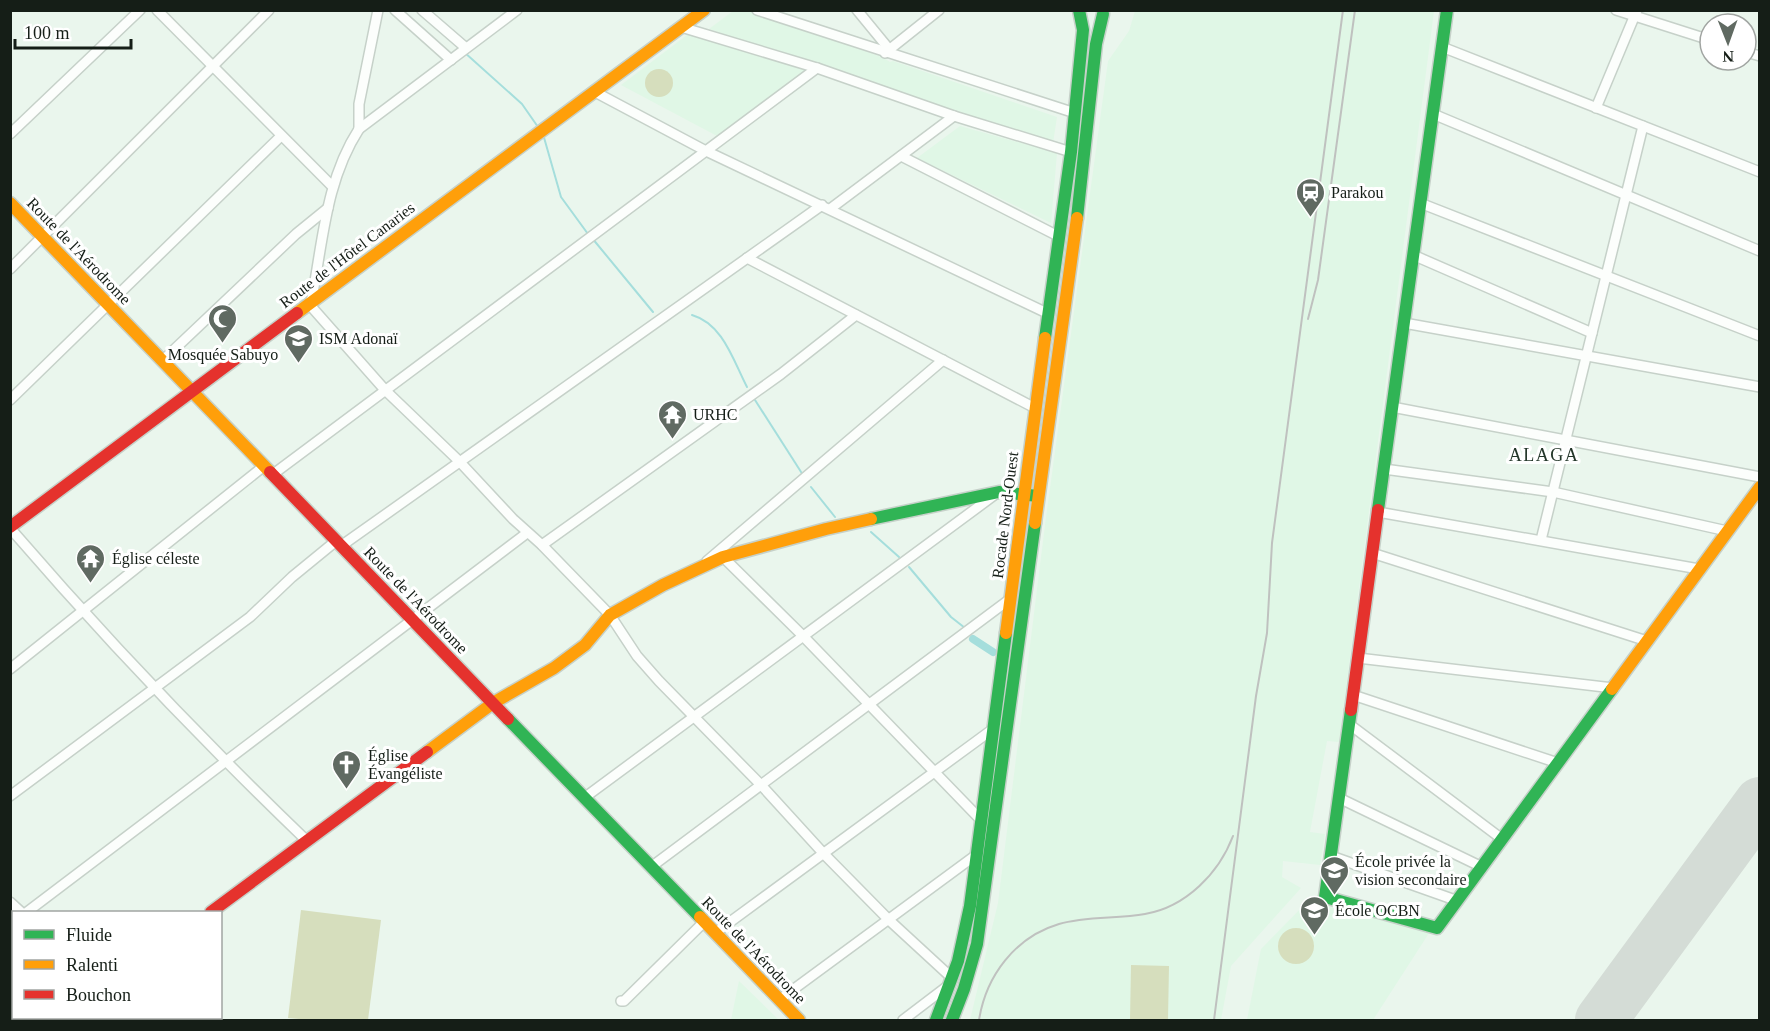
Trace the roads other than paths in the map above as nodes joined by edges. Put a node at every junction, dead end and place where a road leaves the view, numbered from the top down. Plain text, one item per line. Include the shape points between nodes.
1 (140, 10) edge
2 (157, 10) edge
3 (269, 10) edge
4 (378, 10) edge
5 (395, 10) edge
6 (422, 10) edge
7 (517, 10) edge
8 (704, 10) edge
9 (757, 10) edge
10 (857, 10) edge
11 (939, 10) edge
12 (1079, 10) edge
13 (1447, 10) edge
14 (1616, 10) edge
15 (1104, 12) edge
16 (1635, 13) edge
17 (689, 15) edge
18 (681, 27) junction
19 (1698, 36) edge
20 (1442, 47) junction
21 (466, 48) junction
22 (887, 51) junction
23 (451, 60) junction
24 (213, 66) junction
25 (818, 68) junction
26 (595, 92) junction
27 (1596, 108) junction
28 (1075, 113) junction
29 (1433, 114) junction
30 (954, 116) junction
31 (1643, 126) junction
32 (359, 129) junction
33 (10, 134) edge
34 (281, 136) junction
35 (706, 151) junction
36 (1071, 152) junction
37 (901, 156) junction
38 (1760, 172) edge
39 (332, 186) junction
40 (1626, 196) junction
41 (10, 203) edge
42 (1420, 203) junction
43 (826, 207) junction
44 (328, 208) junction
45 (42, 237) junction
46 (1060, 237) junction
47 (1760, 251) edge
48 (1413, 255) junction
49 (747, 258) junction
50 (10, 268) edge
51 (1606, 276) junction
52 (309, 304) junction
53 (108, 305) junction
54 (1049, 314) junction
55 (856, 315) junction
56 (1404, 323) junction
57 (1592, 333) junction
58 (1760, 336) edge
59 (1586, 356) junction
60 (943, 360) junction
61 (162, 361) junction
62 (1760, 387) edge
63 (385, 390) junction
64 (192, 392) junction
65 (10, 400) edge
66 (1392, 407) junction
67 (1035, 408) junction
68 (1566, 440) junction
69 (459, 461) junction
70 (1384, 469) junction
71 (268, 471) junction
72 (1760, 477) edge
73 (1760, 487) edge
74 (999, 492) junction
75 (1552, 492) junction
76 (1025, 495) junction
77 (1038, 496) junction
78 (1378, 512) junction
79 (10, 528) edge
80 (1727, 531) junction
81 (527, 533) junction
82 (1541, 540) junction
83 (339, 544) junction
84 (542, 545) junction
85 (1372, 553) junction
86 (723, 557) junction
87 (702, 565) junction
88 (1699, 569) junction
89 (1010, 599) junction
90 (82, 612) junction
91 (610, 615) junction
92 (412, 619) junction
93 (803, 636) junction
94 (1647, 640) junction
95 (1358, 658) junction
96 (10, 669) edge
97 (1613, 688) junction
98 (155, 689) junction
99 (1353, 694) junction
100 (493, 703) junction
101 (869, 704) junction
102 (694, 718) junction
103 (1349, 724) junction
104 (993, 729) junction
105 (225, 762) junction
106 (1558, 763) junction
107 (934, 772) junction
108 (762, 786) junction
109 (10, 796) edge
110 (584, 798) junction
111 (1339, 798) junction
112 (980, 819) junction
113 (1502, 839) junction
114 (306, 840) junction
115 (824, 855) junction
116 (976, 855) junction
117 (1330, 856) junction
118 (651, 867) junction
119 (1482, 867) junction
120 (1458, 901) junction
121 (28, 911) edge
122 (212, 911) edge
123 (888, 920) junction
124 (704, 922) junction
125 (715, 933) junction
126 (952, 981) junction
127 (779, 1000) junction
128 (621, 1001) dead end
129 (799, 1020) edge
130 (903, 1020) edge
131 (936, 1020) edge
132 (952, 1020) edge

1 - 33 street
2 - 24 street
3 - 24 street
4 - 32 street via 359,104
5 - 23 street
6 - 21 street
7 - 21 street
8 - 17 street, Route de l'Hôtel Canaries
9 - 22 street
10 - 22 street
11 - 22 street
12 - 15 street via 1091,18
12 - 28 street, Rocade Nord-Ouest via 1083,30
13 - 20 street
14 - 16 street
15 - 77 street, Rocade Nord-Ouest via 1096,44 1075,238
16 - 19 street
16 - 27 street
17 - 18 street, Route de l'Hôtel Canaries
18 - 25 street
18 - 26 street, Route de l'Hôtel Canaries
20 - 27 street
20 - 29 street
21 - 23 street
22 - 28 street
23 - 32 street
24 - 34 street
24 - 45 street
25 - 30 street
25 - 35 street
26 - 35 street
26 - 52 street, Route de l'Hôtel Canaries
27 - 31 street
28 - 36 street, Rocade Nord-Ouest
29 - 40 street
29 - 42 street
30 - 36 street
30 - 37 street
31 - 38 street
31 - 40 street
32 - 39 street
34 - 39 street
34 - 53 street
35 - 43 street
35 - 63 street
36 - 46 street, Rocade Nord-Ouest
37 - 43 street
37 - 46 street
39 - 44 street
40 - 47 street
40 - 51 street
41 - 45 street, Route de l'Aérodrome
42 - 48 street
42 - 51 street
43 - 49 street
43 - 54 street
44 - 52 street
44 - 61 street
45 - 50 street
45 - 53 street, Route de l'Aérodrome
46 - 54 street, Rocade Nord-Ouest
48 - 56 street
48 - 57 street
49 - 55 street
49 - 69 street
51 - 57 street
51 - 58 street
52 - 63 street
52 - 64 street, Route de l'Hôtel Canaries
53 - 61 street, Route de l'Aérodrome
53 - 65 street
54 - 67 street, Rocade Nord-Ouest
55 - 60 street
55 - 84 street via 781,374
56 - 59 street
56 - 66 street
57 - 59 street
59 - 62 street
59 - 68 street
60 - 67 street
60 - 87 street
61 - 64 street, Route de l'Aérodrome
63 - 69 street
63 - 71 street
64 - 71 street, Route de l'Aérodrome
64 - 79 street, Route de l'Hôtel Canaries
66 - 68 street
66 - 70 street
67 - 76 street, Rocade Nord-Ouest
68 - 72 street
68 - 75 street
69 - 81 street
69 - 83 street
70 - 75 street
70 - 78 street
71 - 83 street, Route de l'Aérodrome
71 - 90 street
73 - 80 street
74 - 76 street
74 - 86 street via 848,523
74 - 93 street
75 - 80 street
75 - 82 street
76 - 77 street
76 - 89 street, Rocade Nord-Ouest
77 - 132 street, Rocade Nord-Ouest via 977,944
78 - 82 street
78 - 85 street
79 - 90 street
80 - 88 street
81 - 84 street
81 - 92 street
82 - 88 street
83 - 92 street, Route de l'Aérodrome
83 - 98 street via 292,577 250,617
84 - 91 street
85 - 94 street
85 - 95 street
86 - 87 street
86 - 93 street
87 - 91 street
88 - 94 street
89 - 101 street
89 - 104 street, Rocade Nord-Ouest
90 - 96 street
90 - 98 street
91 - 100 street via 585,645
91 - 102 street via 637,656
92 - 100 street, Route de l'Aérodrome
92 - 105 street
93 - 101 street
93 - 102 street
94 - 97 street
95 - 97 street
95 - 99 street
97 - 106 street
98 - 105 street
98 - 109 street
99 - 103 street
99 - 106 street
100 - 110 street, Route de l'Aérodrome
100 - 114 street
101 - 107 street
101 - 108 street
102 - 108 street
102 - 110 street
103 - 111 street
103 - 113 street
104 - 107 street
104 - 112 street, Rocade Nord-Ouest
105 - 114 street
105 - 121 street
106 - 113 street
107 - 112 street
107 - 115 street
108 - 115 street
108 - 118 street
110 - 118 street, Route de l'Aérodrome
111 - 117 street
111 - 119 street
112 - 116 street, Rocade Nord-Ouest
113 - 119 street
114 - 122 street
115 - 123 street
115 - 125 street
116 - 123 street
116 - 126 street, Rocade Nord-Ouest via 970,906
117 - 120 street
117 - 120 street via 1325,897 1437,928
118 - 124 street, Route de l'Aérodrome
119 - 120 street
123 - 126 street
123 - 127 street
124 - 125 street, Route de l'Aérodrome
124 - 128 street
125 - 127 street, Route de l'Aérodrome
126 - 130 street
126 - 131 street, Rocade Nord-Ouest
127 - 129 street, Route de l'Aérodrome

